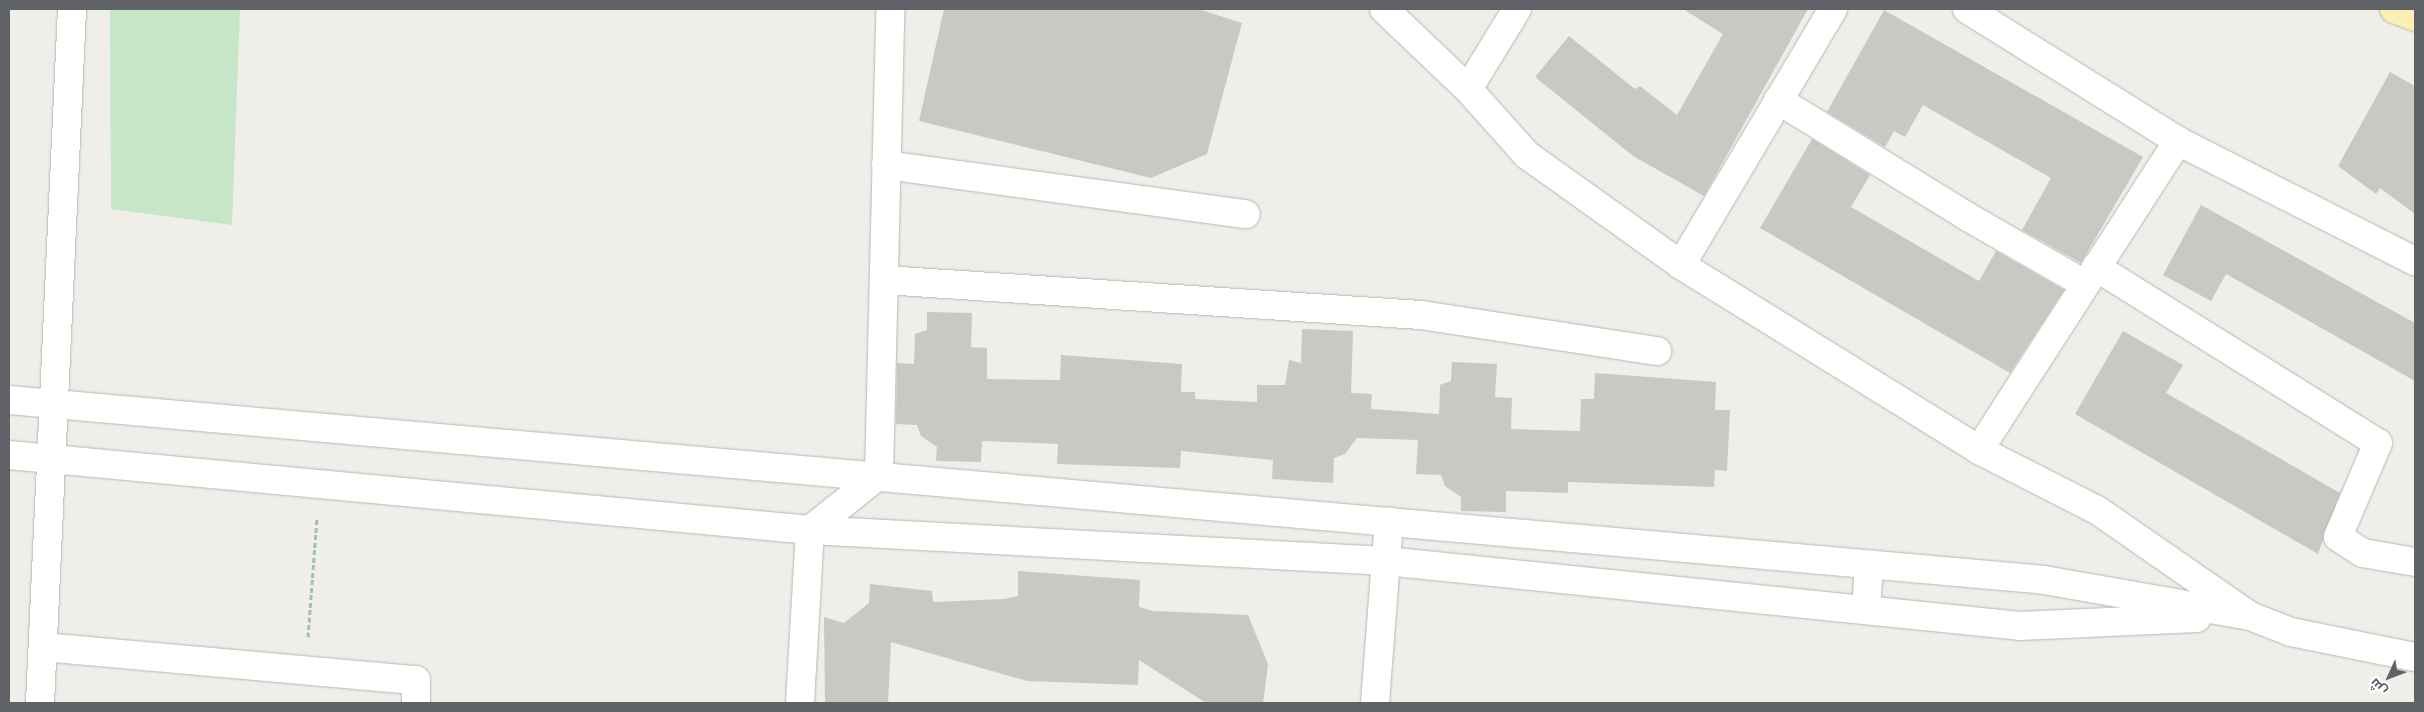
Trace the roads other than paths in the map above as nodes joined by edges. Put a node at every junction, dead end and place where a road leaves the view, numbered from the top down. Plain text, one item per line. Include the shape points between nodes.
1 (72, 9) edge
2 (890, 9) edge
3 (1384, 9) edge
4 (1517, 9) edge
5 (1833, 9) edge
6 (1967, 9) edge
7 (2394, 9) edge
8 (2415, 17) edge
9 (1468, 90) junction
10 (1778, 100) junction
11 (2178, 141) junction
12 (886, 165) junction
13 (1246, 214) dead end
14 (2415, 261) edge
15 (1681, 265) junction
16 (2091, 276) junction
17 (884, 280) junction
18 (1657, 351) dead end
19 (9, 400) edge
20 (54, 404) junction
21 (1979, 450) junction
22 (9, 455) edge
23 (52, 459) junction
24 (879, 475) junction
25 (1389, 522) junction
26 (810, 530) junction
27 (1386, 562) junction
28 (2415, 562) edge
29 (1869, 565) junction
30 (1866, 610) junction
31 (2250, 616) junction
32 (43, 647) junction
33 (2415, 657) edge
34 (40, 703) edge
35 (416, 703) edge
36 (800, 703) edge
37 (1375, 703) edge

1 - 20 street
2 - 12 street
3 - 9 street
4 - 9 street
5 - 10 street
6 - 11 street
7 - 8 main road
9 - 15 street via 1527,155
10 - 15 street
10 - 16 street via 1968,217
11 - 14 street
11 - 16 street
12 - 13 street
12 - 17 street
15 - 21 street
16 - 21 street
16 - 28 street via 2378,443 2338,537 2363,552
17 - 18 street via 1421,315
17 - 24 street
19 - 20 street
20 - 23 street
20 - 24 street
21 - 31 street via 2097,510
22 - 23 street
23 - 26 street
23 - 32 street
24 - 25 street
24 - 26 street
25 - 27 street
25 - 29 street
26 - 27 street
26 - 36 street
27 - 30 street
27 - 37 street
29 - 30 street
29 - 31 street via 2044,580
30 - 31 street via 2020,626
31 - 33 street via 2291,632
32 - 34 street
32 - 35 street via 416,680

